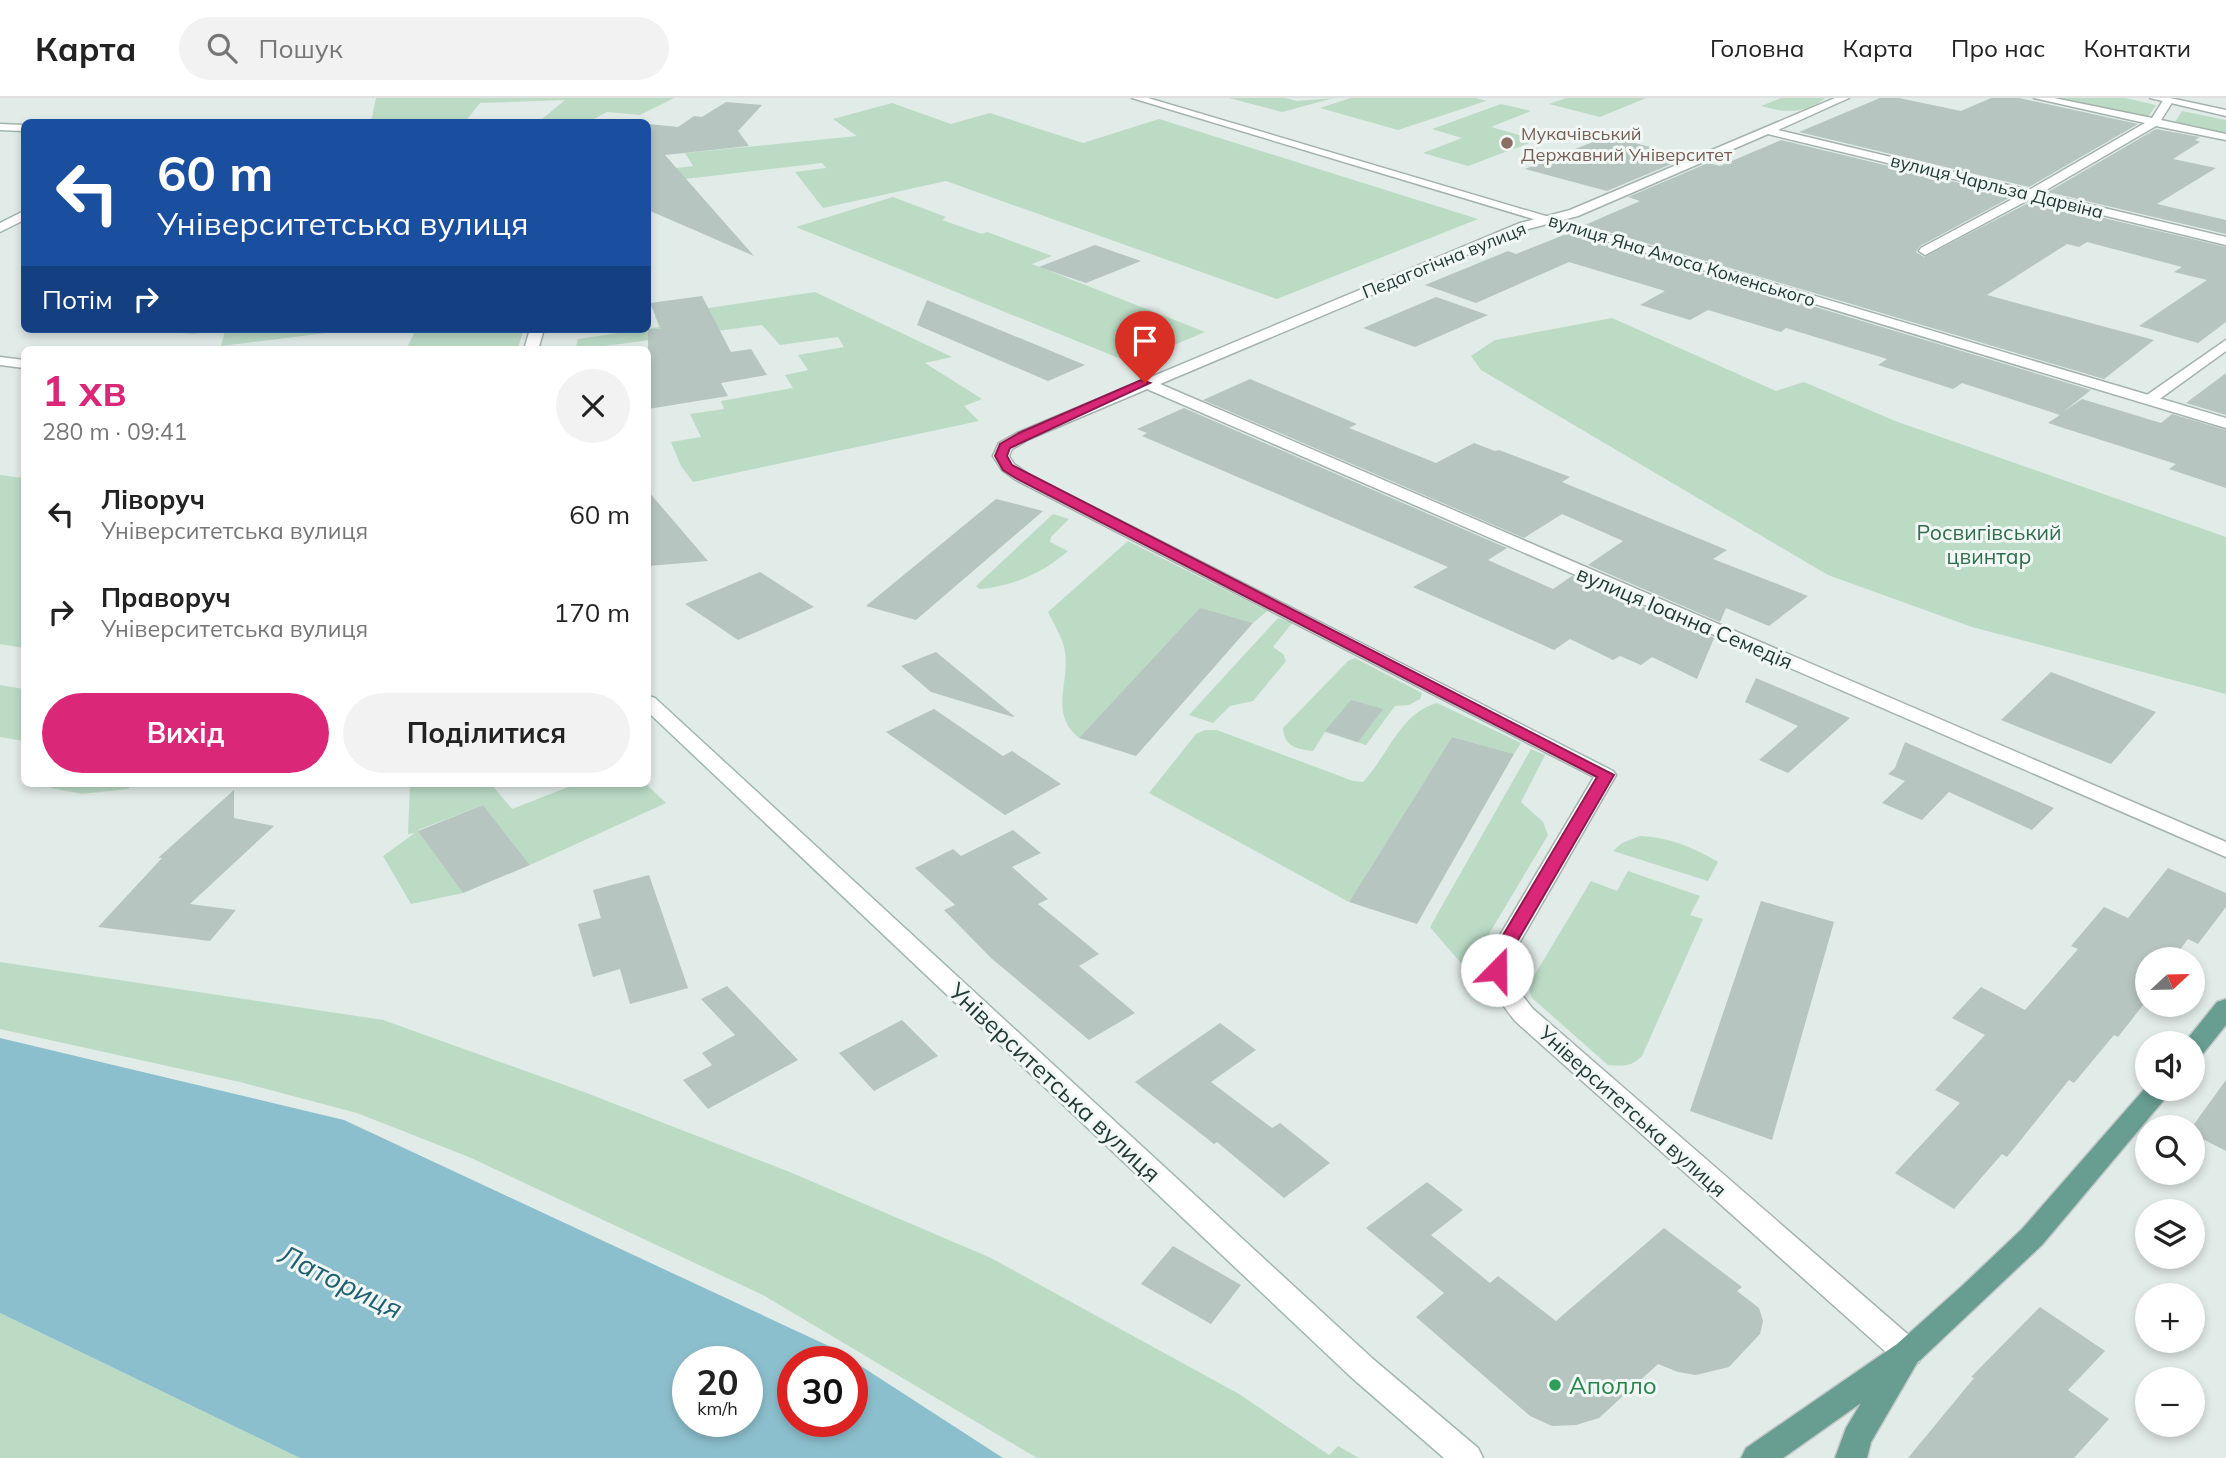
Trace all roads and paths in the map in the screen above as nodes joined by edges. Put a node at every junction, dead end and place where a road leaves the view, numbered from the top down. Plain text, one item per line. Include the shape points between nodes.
1 (1137, 98) edge
2 (1844, 98) edge
3 (2039, 98) edge
4 (2162, 99) edge
5 (2226, 113) edge
6 (2155, 122) junction
7 (0, 127) edge
8 (21, 128) edge
9 (1768, 131) junction
10 (2226, 137) edge
11 (2031, 194) junction
12 (21, 217) edge
13 (1550, 221) junction
14 (0, 228) edge
15 (2226, 241) edge
16 (1925, 251) dead end
17 (2226, 344) edge
18 (0, 361) edge
19 (21, 364) edge
20 (1153, 379) junction
21 (2149, 400) junction
22 (2226, 423) edge
23 (651, 705) edge
24 (2226, 850) edge
25 (2226, 1008) edge
26 (2205, 1034) edge
27 (2150, 1101) edge
28 (1908, 1353) junction
29 (1467, 1458) edge
30 (1758, 1458) edge
31 (1851, 1458) edge

1 - 13 street, вулиця Яна Амоса Коменського
2 - 9 street, Педагогічна вулиця
3 - 6 street
4 - 5 street
4 - 6 street
6 - 10 street
6 - 11 street
7 - 8 street
9 - 11 street, вулиця Чарльза Дарвіна
9 - 13 street, Педагогічна вулиця
11 - 15 street, вулиця Чарльза Дарвіна
11 - 16 street
12 - 14 street
13 - 20 street, Педагогічна вулиця via 1524,226
13 - 21 street, вулиця Яна Амоса Коменського
17 - 21 street
18 - 19 street
20 - 24 street, вулиця Іоанна Семедія
20 - 28 street, Університетська вулиця via 1023,436 1005,446 1001,456 1022,477 1606,775 1502,952 1497,970 1506,992 1524,1015
21 - 22 street, вулиця Яна Амоса Коменського
23 - 29 street, Університетська вулиця via 1362,1368
25 - 26 main road
27 - 28 main road via 2032,1237
28 - 30 main road
28 - 31 main road via 1857,1438

